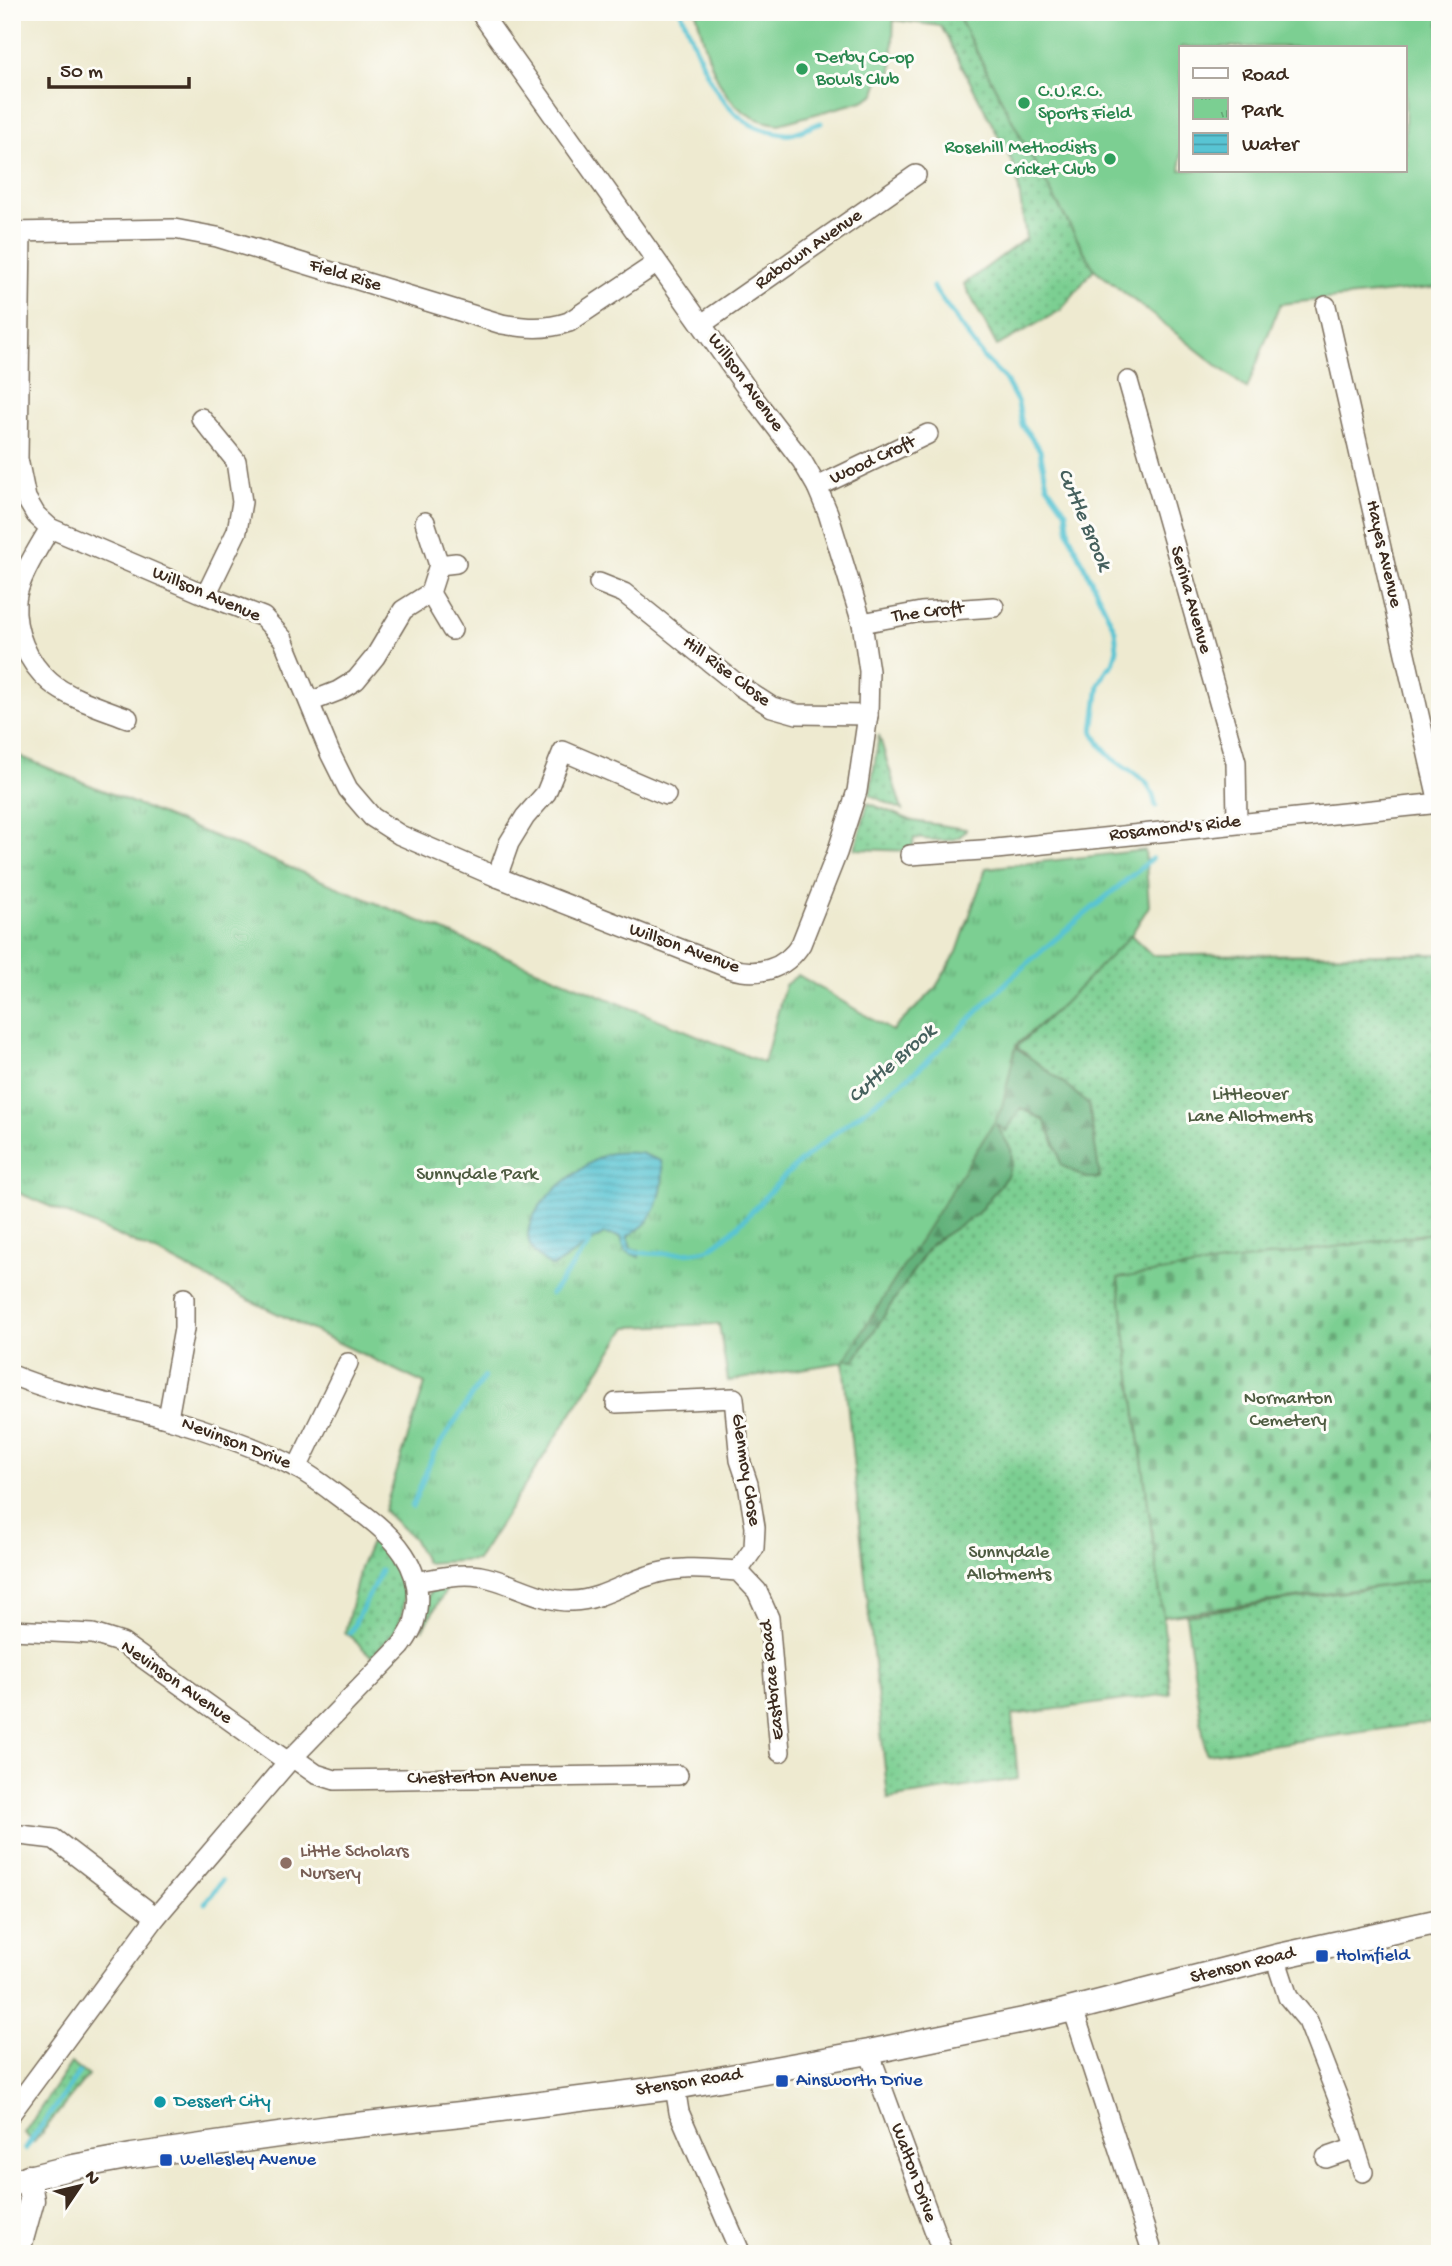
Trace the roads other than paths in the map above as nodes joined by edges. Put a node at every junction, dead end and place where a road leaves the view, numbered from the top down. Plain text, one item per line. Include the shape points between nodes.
1 (480, 12) edge
2 (916, 175) dead end
3 (16, 232) edge
4 (657, 262) junction
5 (1325, 306) dead end
6 (702, 324) junction
7 (1128, 381) dead end
8 (201, 418) dead end
9 (928, 434) dead end
10 (817, 487) junction
11 (425, 522) dead end
12 (50, 528) junction
13 (599, 583) dead end
14 (430, 593) junction
15 (206, 596) junction
16 (994, 607) dead end
17 (862, 623) junction
18 (452, 630) dead end
19 (310, 702) junction
20 (868, 715) junction
21 (128, 718) dead end
22 (666, 795) dead end
23 (1440, 803) edge
24 (1237, 822) junction
25 (910, 855) dead end
26 (497, 877) junction
27 (184, 1298) dead end
28 (348, 1363) dead end
29 (12, 1374) edge
30 (615, 1403) dead end
31 (167, 1418) junction
32 (298, 1468) junction
33 (738, 1571) junction
34 (416, 1581) junction
35 (12, 1630) edge
36 (780, 1752) dead end
37 (290, 1759) junction
38 (678, 1775) dead end
39 (12, 1835) edge
40 (156, 1917) junction
41 (1440, 1921) edge
42 (1275, 1957) junction
43 (1073, 2009) junction
44 (869, 2052) junction
45 (675, 2087) junction
46 (12, 2112) edge
47 (1355, 2148) junction
48 (1326, 2158) dead end
49 (1363, 2172) dead end
50 (20, 2179) edge
51 (17, 2254) edge
52 (741, 2254) edge
53 (943, 2254) edge
54 (1153, 2254) edge

1 - 4 street, Willson Avenue
2 - 6 street, Rabown Avenue
3 - 4 street, Field Rise via 174,229 217,237 530,329 569,322
3 - 12 street, Willson Avenue via 18,459 26,498
4 - 6 street, Willson Avenue
5 - 23 street, Hayes Avenue
6 - 10 street, Willson Avenue
7 - 24 street, Serina Avenue via 1236,762
8 - 15 street via 243,457 237,531
9 - 10 street, Wood Croft
10 - 17 street, Willson Avenue
11 - 14 street via 448,564
12 - 15 street, Willson Avenue
12 - 21 street via 16,599 19,634 30,659 51,683
13 - 20 street, Hill Rise Close via 624,593 772,707 797,715
14 - 18 street
14 - 19 street via 404,610 356,680
15 - 19 street, Willson Avenue via 263,617 283,639
16 - 17 street, The Croft via 921,612
17 - 20 street, Willson Avenue via 869,671
19 - 26 street, Willson Avenue via 348,789 372,817 400,835
20 - 26 street, Willson Avenue via 857,791 837,853 801,944 773,969 753,973 729,968
22 - 26 street via 563,751 546,793 509,843
23 - 24 street, Rosamond's Ride
24 - 25 street, Rosamond's Ride
27 - 31 street via 184,1329
28 - 32 street
29 - 31 street, Nevinson Drive via 41,1387
30 - 33 street, Glenmoy Close via 734,1398 740,1460 755,1527 754,1548
31 - 32 street, Nevinson Drive
32 - 34 street, Nevinson Drive via 382,1526 402,1550
33 - 34 street via 673,1569 570,1601 480,1576
33 - 36 street, Eastbrae Road via 757,1591 769,1618
34 - 37 street via 414,1625 401,1646
35 - 37 street, Nevinson Avenue via 93,1634 122,1643
37 - 38 street, Chesterton Avenue via 335,1780
37 - 40 street
39 - 40 street via 54,1839
40 - 46 street
41 - 42 street, Stenson Road
42 - 43 street, Stenson Road
42 - 47 street via 1288,1997 1308,2021
43 - 44 street, Stenson Road
43 - 54 street
44 - 45 street, Stenson Road
44 - 53 street, Walton Drive
45 - 50 street, Stenson Road via 328,2128 132,2156
45 - 52 street via 680,2112
47 - 48 street
47 - 49 street
50 - 51 street via 32,2200

